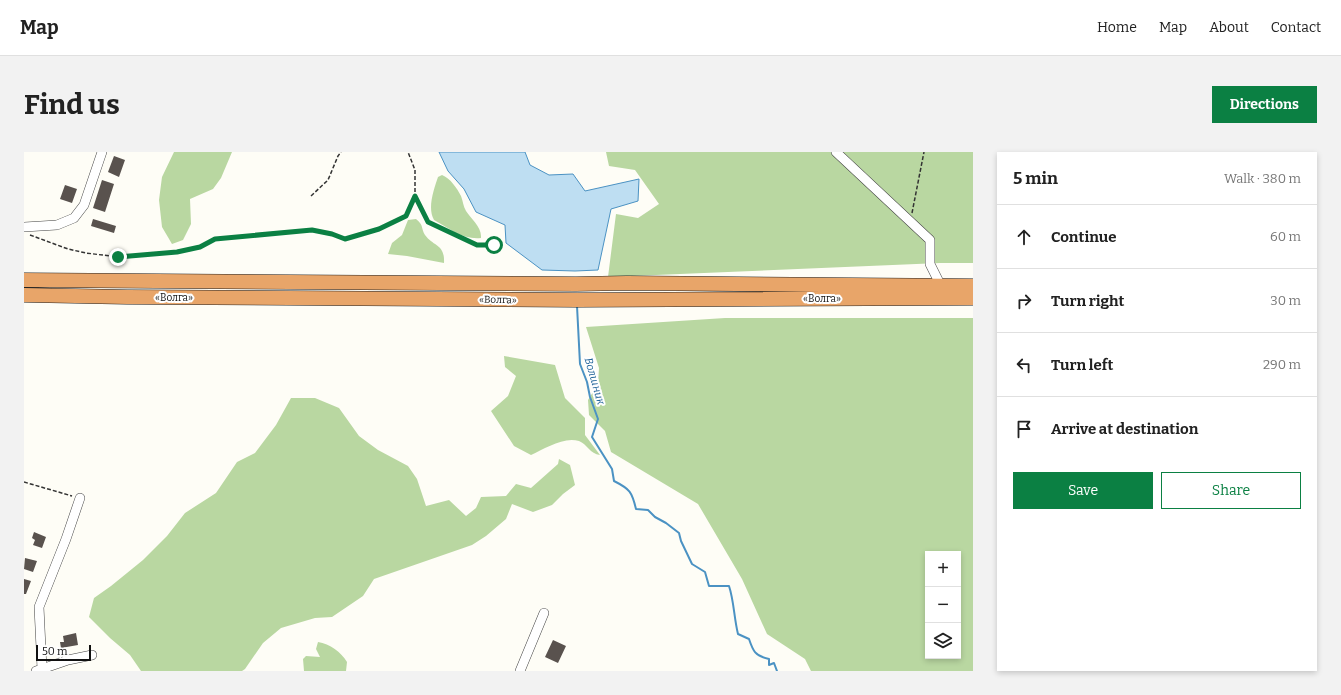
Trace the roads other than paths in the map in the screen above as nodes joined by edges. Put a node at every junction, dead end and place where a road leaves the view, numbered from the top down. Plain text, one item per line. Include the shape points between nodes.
1 (102, 152) edge
2 (836, 152) edge
3 (27, 231) edge
4 (24, 280) edge
5 (941, 286) junction
6 (973, 286) edge
7 (24, 295) edge
8 (973, 298) edge
9 (80, 498) road end
10 (544, 613) dead end
11 (92, 655) dead end
12 (39, 670) edge
13 (520, 671) edge

1 - 3 street via 84,206 74,218 57,225
2 - 5 street via 930,240 930,264
4 - 5 highway, «Волга»
5 - 6 highway, «Волга»
7 - 8 highway, «Волга» via 569,300
9 - 12 street via 39,607
10 - 13 street
11 - 12 street

